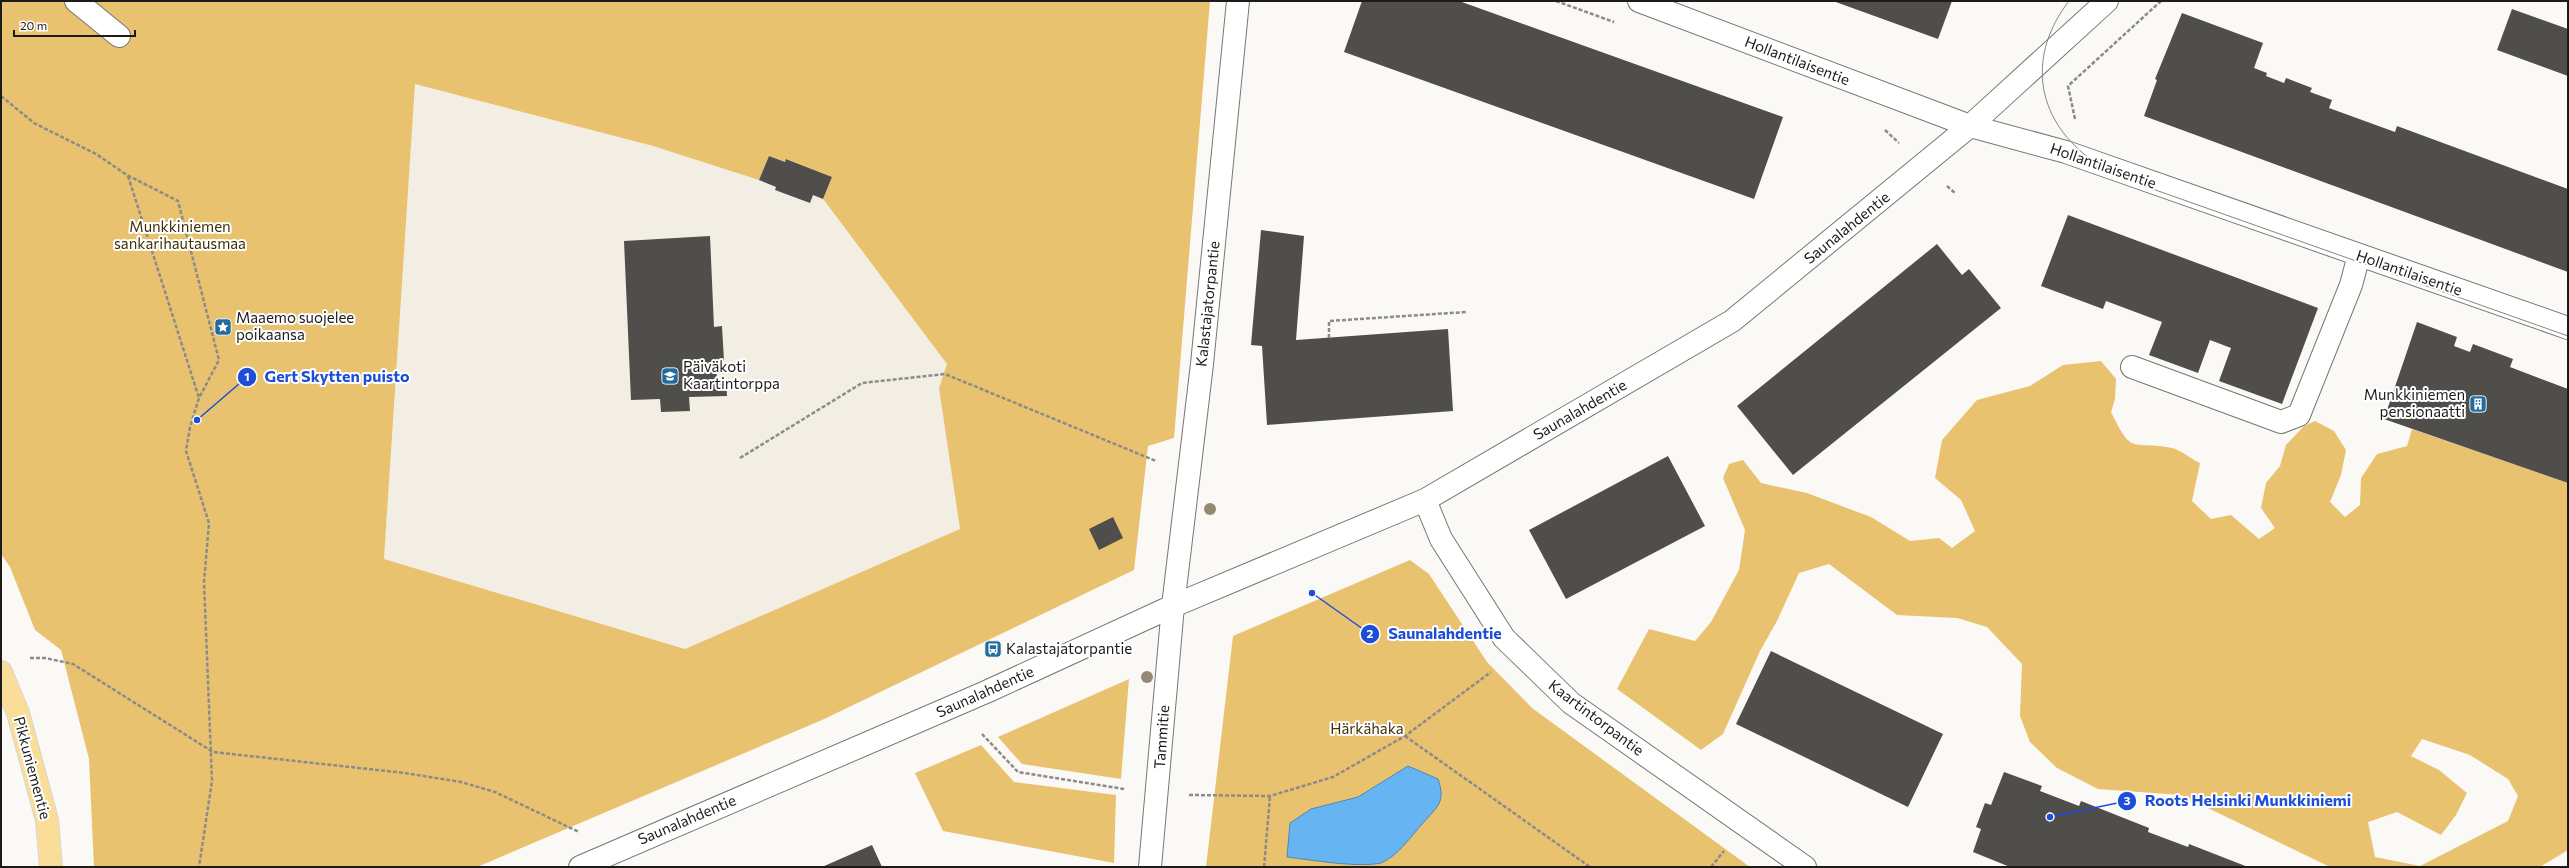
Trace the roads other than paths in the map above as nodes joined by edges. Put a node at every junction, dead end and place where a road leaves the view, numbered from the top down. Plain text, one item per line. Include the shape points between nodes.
1 (76, 1) edge
2 (1238, 1) edge
3 (1639, 1) edge
4 (2107, 1) edge
5 (119, 36) dead end
6 (1970, 126) junction
7 (2359, 255) junction
8 (2568, 328) edge
9 (2132, 367) dead end
10 (1425, 500) junction
11 (1173, 606) junction
12 (1, 672) edge
13 (51, 867) edge
14 (580, 867) edge
15 (1150, 867) edge
16 (1805, 867) edge

1 - 5 street
2 - 11 street, Kalastajatorpantie via 1188,487
3 - 6 street, Hollantilaisentie
4 - 6 street, Saunalahdentie
6 - 7 street, Hollantilaisentie via 2066,152
6 - 10 street, Saunalahdentie via 1732,321
7 - 8 street, Hollantilaisentie
7 - 9 street via 2351,285 2299,415 2290,420 2281,422
10 - 11 street, Saunalahdentie
10 - 16 street, Kaartintorpantie via 1441,539 1504,638 1516,651 1571,702
11 - 14 street, Saunalahdentie via 986,692
11 - 15 street, Tammitie
12 - 13 main road, Pikkuniementie via 18,713 47,820

